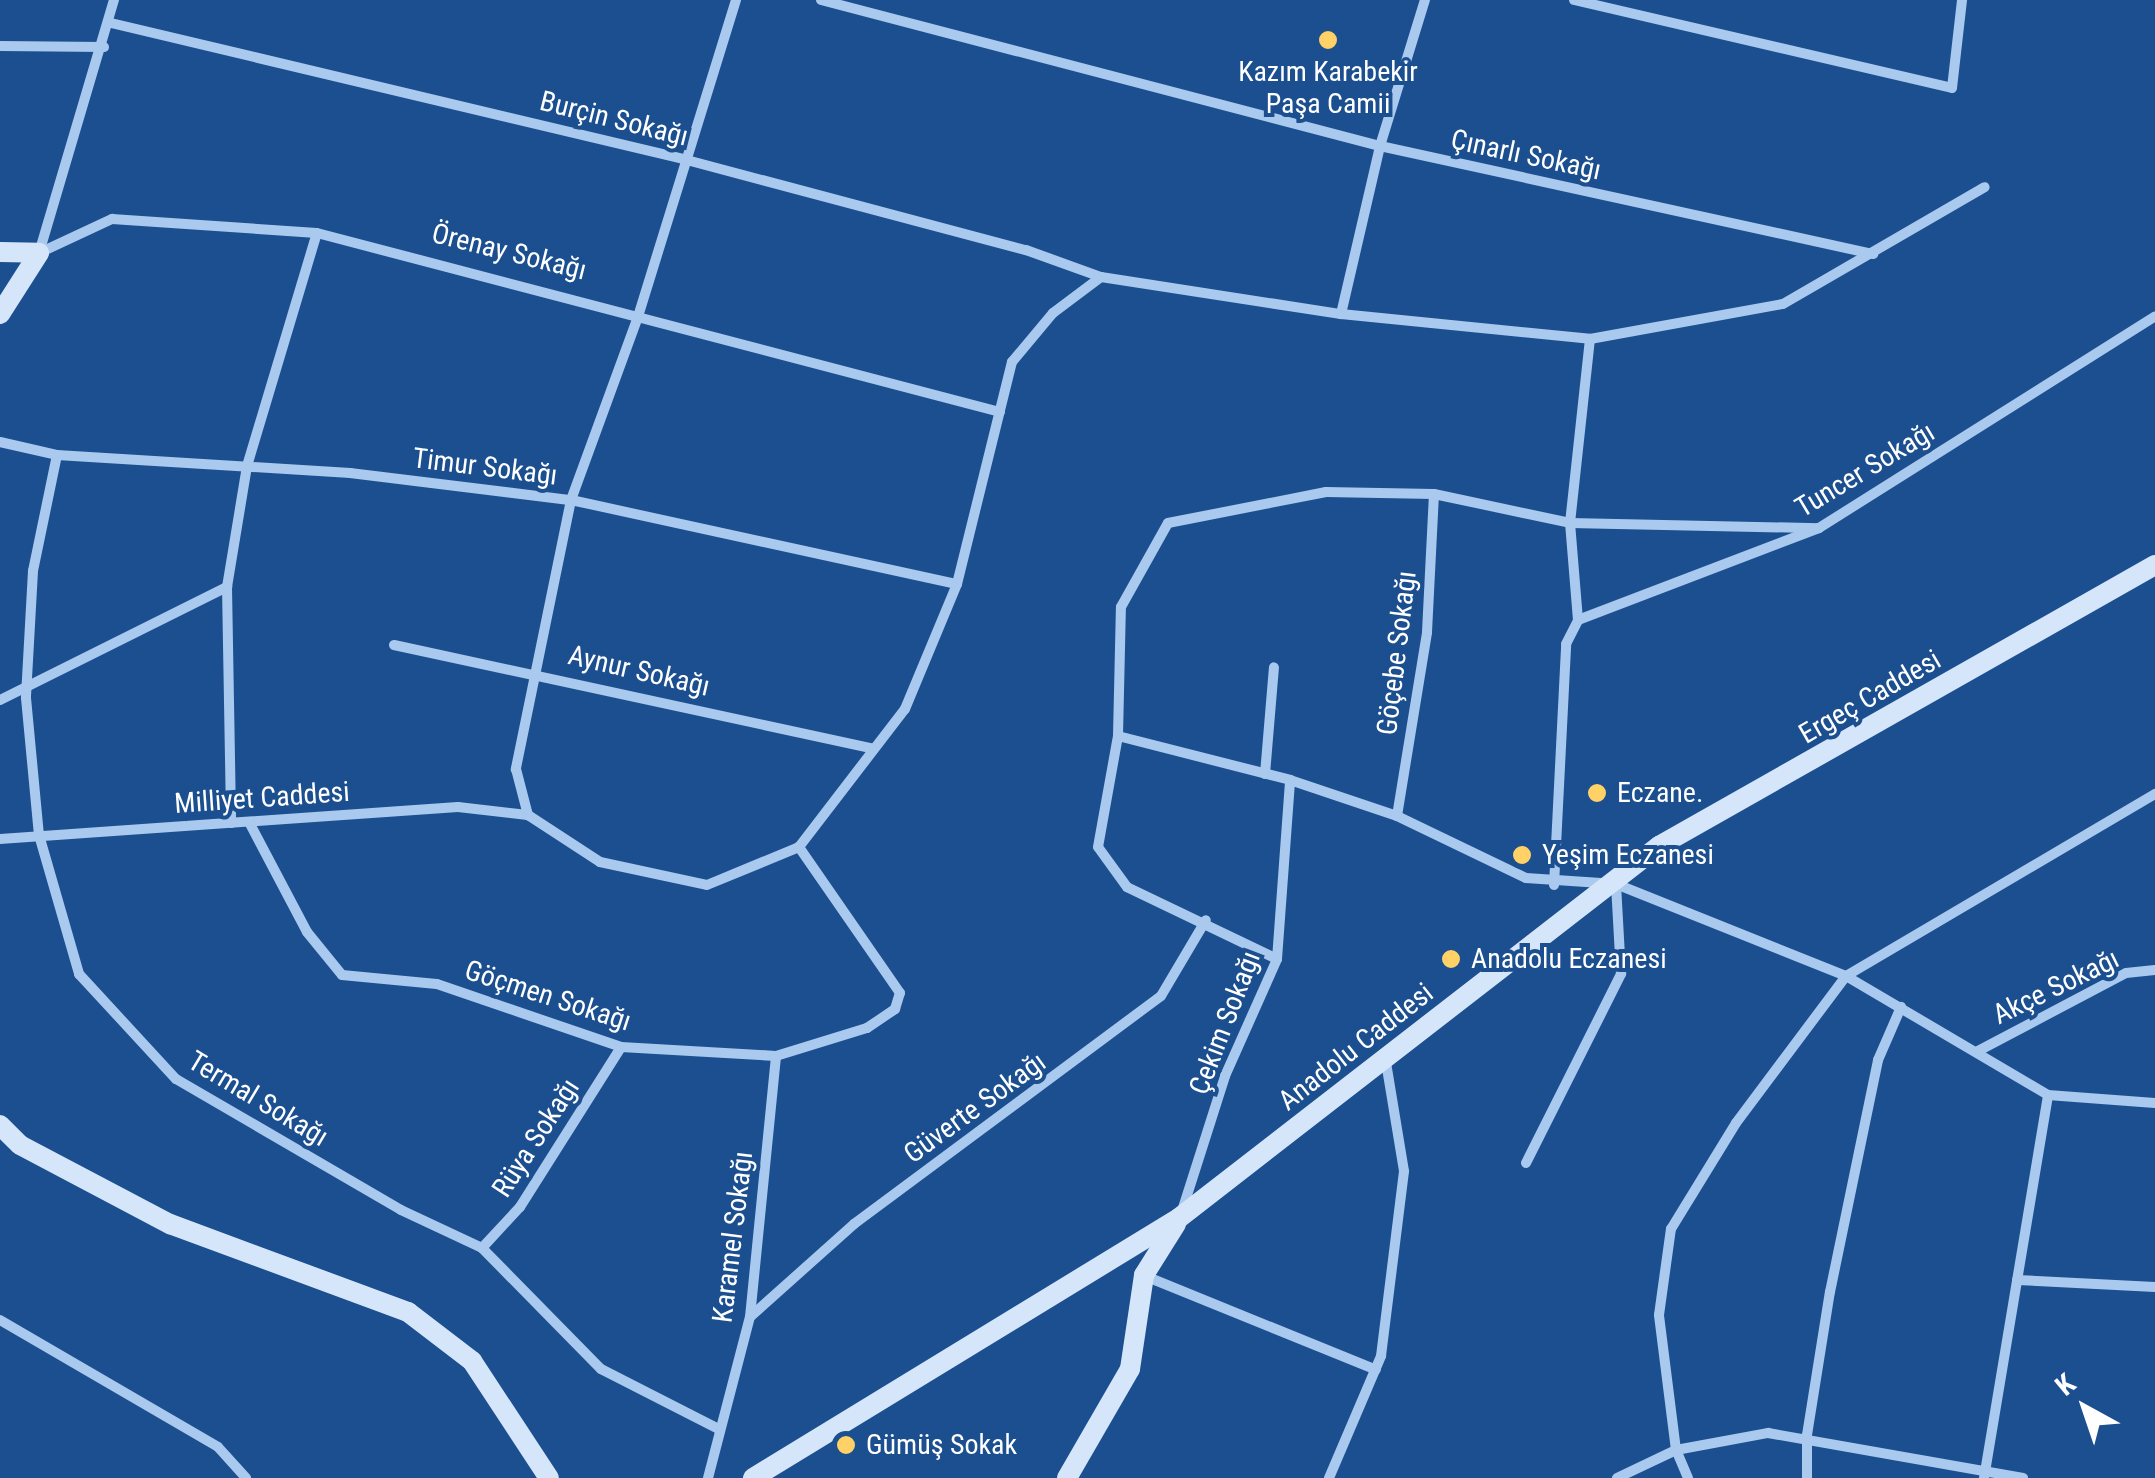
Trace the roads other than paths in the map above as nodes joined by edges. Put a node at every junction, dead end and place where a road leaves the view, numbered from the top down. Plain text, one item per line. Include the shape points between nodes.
1 (114, 0) edge
2 (736, 0) edge
3 (821, 0) edge
4 (1425, 0) edge
5 (1574, 0) edge
6 (1962, 0) edge
7 (111, 23) junction
8 (0, 46) edge
9 (104, 48) junction
10 (1380, 146) junction
11 (684, 160) junction
12 (1984, 187) dead end
13 (316, 234) junction
14 (0, 252) edge
15 (39, 252) junction
16 (1874, 254) junction
17 (1101, 277) junction
18 (0, 314) edge
19 (638, 314) junction
20 (1341, 314) junction
21 (2155, 316) edge
22 (1590, 339) junction
23 (1000, 412) junction
24 (0, 442) edge
25 (57, 455) junction
26 (248, 466) junction
27 (1434, 494) junction
28 (571, 500) junction
29 (1570, 523) junction
30 (1819, 528) junction
31 (2155, 564) edge
32 (958, 584) junction
33 (227, 588) junction
34 (1578, 620) junction
35 (394, 644) dead end
36 (1274, 666) dead end
37 (533, 670) junction
38 (27, 685) junction
39 (0, 700) edge
40 (1118, 736) junction
41 (872, 748) junction
42 (1265, 774) junction
43 (1290, 780) junction
44 (2155, 794) edge
45 (528, 814) junction
46 (1397, 816) junction
47 (249, 822) junction
48 (231, 823) junction
49 (38, 835) junction
50 (0, 839) edge
51 (798, 847) junction
52 (1616, 884) junction
53 (1554, 885) junction
54 (1206, 920) junction
55 (1278, 959) junction
56 (2155, 970) edge
57 (1846, 976) junction
58 (1901, 1007) junction
59 (622, 1047) junction
60 (1978, 1051) junction
61 (776, 1056) junction
62 (1386, 1062) junction
63 (2048, 1094) junction
64 (2155, 1103) edge
65 (0, 1125) edge
66 (1526, 1163) dead end
67 (1180, 1218) junction
68 (482, 1248) junction
69 (1144, 1275) junction
70 (2017, 1280) junction
71 (2155, 1287) edge
72 (750, 1317) junction
73 (0, 1320) edge
74 (1376, 1370) junction
75 (719, 1429) junction
76 (1807, 1435) junction
77 (1676, 1450) junction
78 (1983, 1474) edge
79 (246, 1478) edge
80 (550, 1478) edge
81 (708, 1478) edge
82 (753, 1478) edge
83 (1067, 1478) edge
84 (1328, 1478) edge
85 (1617, 1478) edge
86 (1688, 1478) edge
87 (1808, 1478) edge
88 (2022, 1478) edge

1 - 7 street
2 - 11 street
3 - 10 street, Çınarlı Sokağı
4 - 10 street
5 - 6 street via 1952,88
7 - 9 street
7 - 11 street, Burçin Sokağı
8 - 9 street
9 - 15 street
10 - 16 street, Çınarlı Sokağı
10 - 20 street
11 - 17 street, Burçin Sokağı via 1026,250
11 - 19 street
12 - 16 street, Burçin Sokağı
13 - 15 street, Örenay Sokağı via 112,219
13 - 19 street, Örenay Sokağı
13 - 26 street
14 - 15 street, Örenay Sokağı
15 - 18 street
16 - 22 street, Burçin Sokağı via 1783,304
17 - 20 street, Burçin Sokağı
17 - 23 street via 1052,313 1012,362
19 - 23 street, Örenay Sokağı
19 - 28 street
20 - 22 street, Burçin Sokağı
21 - 30 street, Tuncer Sokağı
22 - 29 street
23 - 32 street
24 - 25 street, Timur Sokağı
25 - 26 street, Timur Sokağı
25 - 38 street, Termal Sokağı via 33,571
26 - 28 street, Timur Sokağı
26 - 33 street
27 - 29 street
27 - 40 street via 1326,492 1168,523 1121,607
27 - 46 street, Göçebe Sokağı via 1427,632
28 - 32 street, Timur Sokağı
28 - 37 street
29 - 30 street
29 - 34 street
30 - 34 street, Tuncer Sokağı
31 - 52 street, Ergeç Caddesi via 1659,846
32 - 41 street via 905,709
33 - 38 street
33 - 48 street
34 - 53 street via 1566,644
35 - 37 street, Aynur Sokağı
36 - 42 street
37 - 41 street, Aynur Sokağı
37 - 45 street via 516,769
38 - 39 street
38 - 49 street, Termal Sokağı
40 - 42 street
40 - 54 street via 1098,847 1127,887
41 - 51 street
42 - 43 street
43 - 46 street
43 - 55 street, Çekim Sokağı
44 - 57 street
45 - 47 street, Milliyet Caddesi via 458,807
45 - 51 street via 600,862 708,885
46 - 53 street
47 - 48 street, Milliyet Caddesi
47 - 59 street, Göçmen Sokağı via 306,932 342,975 437,984
48 - 49 street, Milliyet Caddesi
49 - 50 street, Milliyet Caddesi
49 - 68 street, Termal Sokağı via 79,974 176,1078 401,1210
51 - 61 street, Göçmen Sokağı via 900,993 895,1010 867,1028
52 - 53 street
52 - 57 street
52 - 62 street, Anadolu Caddesi via 1496,969
52 - 66 street via 1622,974
54 - 55 street
54 - 72 street, Güverte Sokağı via 1161,996 854,1224
55 - 67 street, Çekim Sokağı via 1226,1076
56 - 60 street, Akçe Sokağı via 2126,973
57 - 58 street
57 - 77 street via 1736,1123 1671,1229 1660,1315
58 - 60 street
58 - 76 street via 1878,1060
59 - 61 street, Göçmen Sokağı
59 - 68 street, Rüya Sokağı via 520,1207
60 - 63 street
61 - 72 street, Karamel Sokağı
62 - 67 street, Anadolu Caddesi
62 - 74 street via 1404,1171
63 - 64 street
63 - 70 street
65 - 80 street via 20,1146 170,1224 408,1312 472,1362
67 - 69 street
67 - 82 street
68 - 75 street, Termal Sokağı via 600,1369
69 - 74 street
69 - 83 street via 1130,1370
70 - 71 street
70 - 78 street
72 - 75 street, Karamel Sokağı
73 - 79 street via 218,1447
74 - 84 street
75 - 81 street, Karamel Sokağı
76 - 77 street via 1768,1432
76 - 78 street
76 - 87 street
77 - 85 street
77 - 86 street
78 - 88 street

